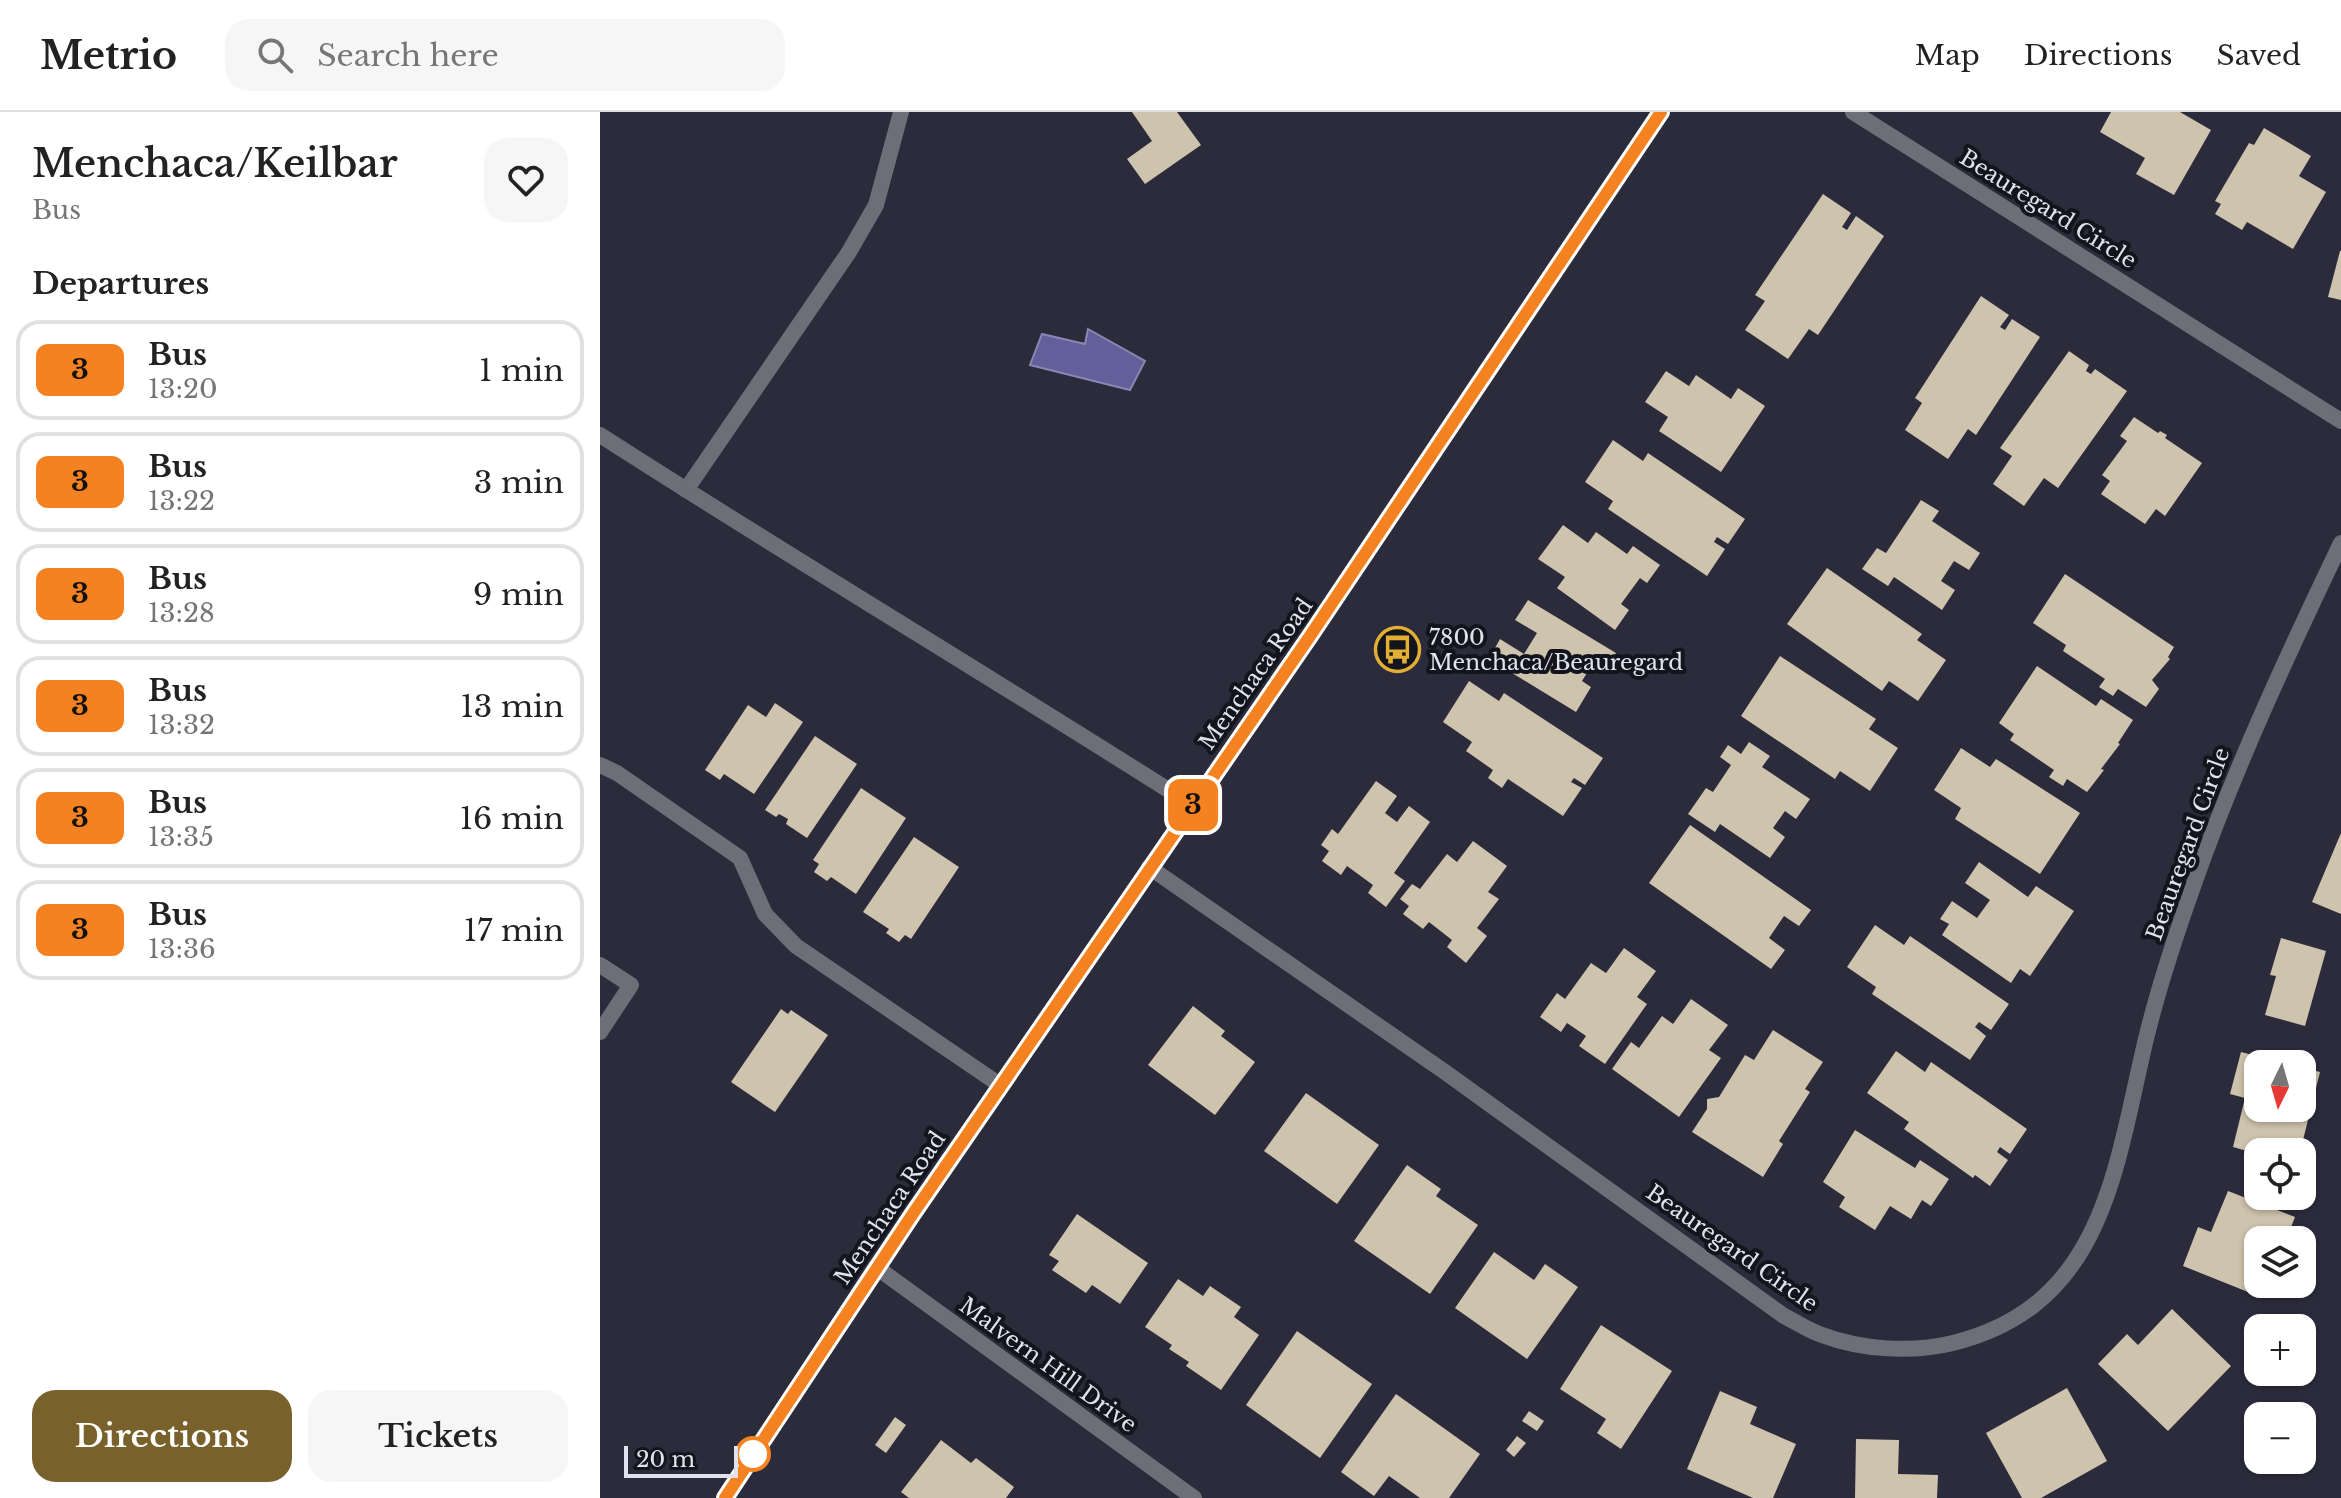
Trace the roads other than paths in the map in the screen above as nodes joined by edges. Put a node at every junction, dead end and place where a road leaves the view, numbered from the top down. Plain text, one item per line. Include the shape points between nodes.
1 (901, 112) edge
2 (1661, 112) edge
3 (1853, 112) edge
4 (2341, 421) edge
5 (600, 435) edge
6 (686, 490) junction
7 (2341, 543) edge
8 (600, 765) edge
9 (1192, 805) junction
10 (1149, 867) junction
11 (600, 965) edge
12 (600, 1032) edge
13 (1000, 1085) junction
14 (876, 1267) junction
15 (725, 1498) edge
16 (1194, 1498) edge

1 - 6 street via 876,205
2 - 9 main road, Menchaca Road
3 - 4 street, Beauregard Circle
5 - 6 street
6 - 9 street
7 - 10 street, Beauregard Circle via 2256,722 2195,880 2164,972 2100,1219 2053,1289 1978,1337 1902,1349 1861,1345 1821,1335 1784,1316
8 - 13 street via 740,858 765,914 796,946
9 - 10 main road, Menchaca Road
10 - 13 main road, Menchaca Road
11 - 12 street via 631,985
13 - 14 main road, Menchaca Road
14 - 15 main road, Menchaca Road
14 - 16 street, Malvern Hill Drive

